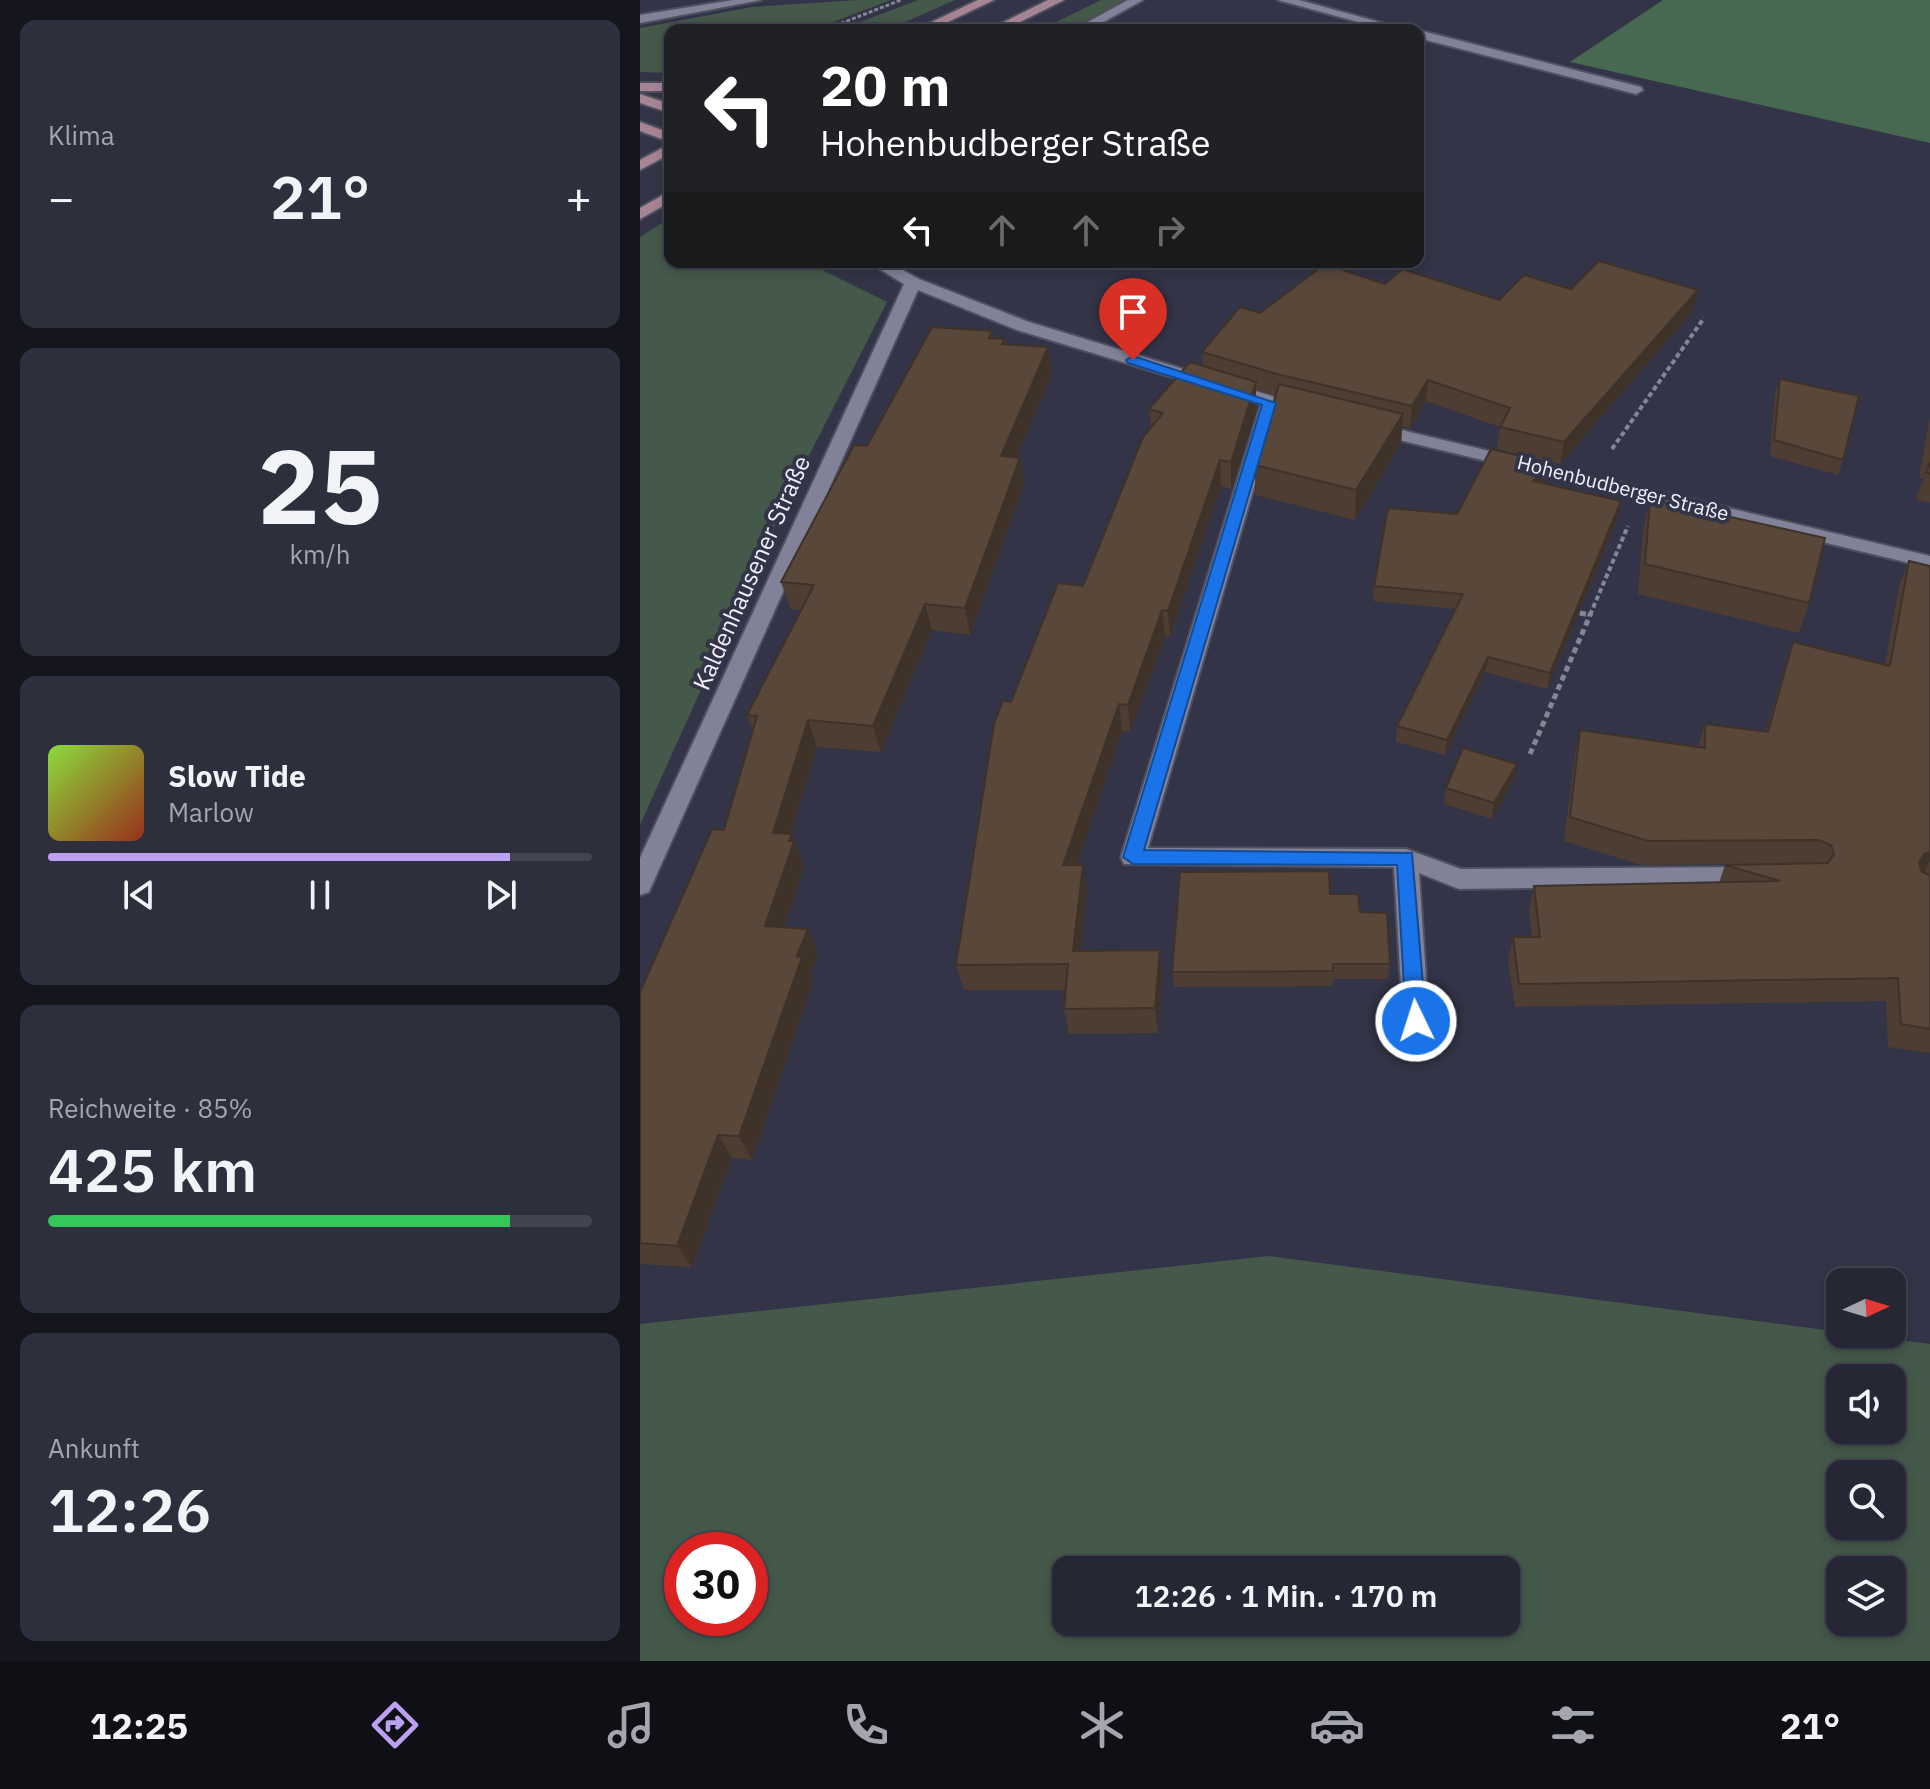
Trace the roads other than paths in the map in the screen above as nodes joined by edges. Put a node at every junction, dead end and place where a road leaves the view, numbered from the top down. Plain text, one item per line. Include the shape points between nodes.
1 (755, 0) edge
2 (988, 0) edge
3 (1058, 0) edge
4 (1137, 0) edge
5 (1284, 0) edge
6 (640, 19) edge
7 (934, 24) edge
8 (1007, 24) edge
9 (1091, 24) edge
10 (1378, 24) edge
11 (1424, 36) edge
12 (640, 87) edge
13 (664, 87) edge
14 (1636, 90) dead end
15 (640, 98) edge
16 (664, 107) edge
17 (640, 126) edge
18 (664, 136) edge
19 (664, 152) edge
20 (640, 166) edge
21 (664, 200) edge
22 (640, 214) edge
23 (893, 268) edge
24 (913, 282) junction
25 (1270, 403) junction
26 (1930, 562) edge
27 (1406, 858) junction
28 (1777, 877) edge
29 (640, 885) edge
30 (1416, 1021) dead end

1 - 6 street
2 - 7 main road
3 - 8 main road
4 - 9 street
5 - 10 street
11 - 14 street
12 - 13 main road
15 - 16 main road
17 - 18 main road
19 - 20 main road
21 - 22 main road
23 - 24 street, Hohenbudberger Straße
24 - 25 street, Hohenbudberger Straße via 1023,326
24 - 29 street, Kaldenhausener Straße
25 - 26 street, Hohenbudberger Straße
25 - 27 street via 1133,857
27 - 28 street via 1459,879
27 - 30 street

